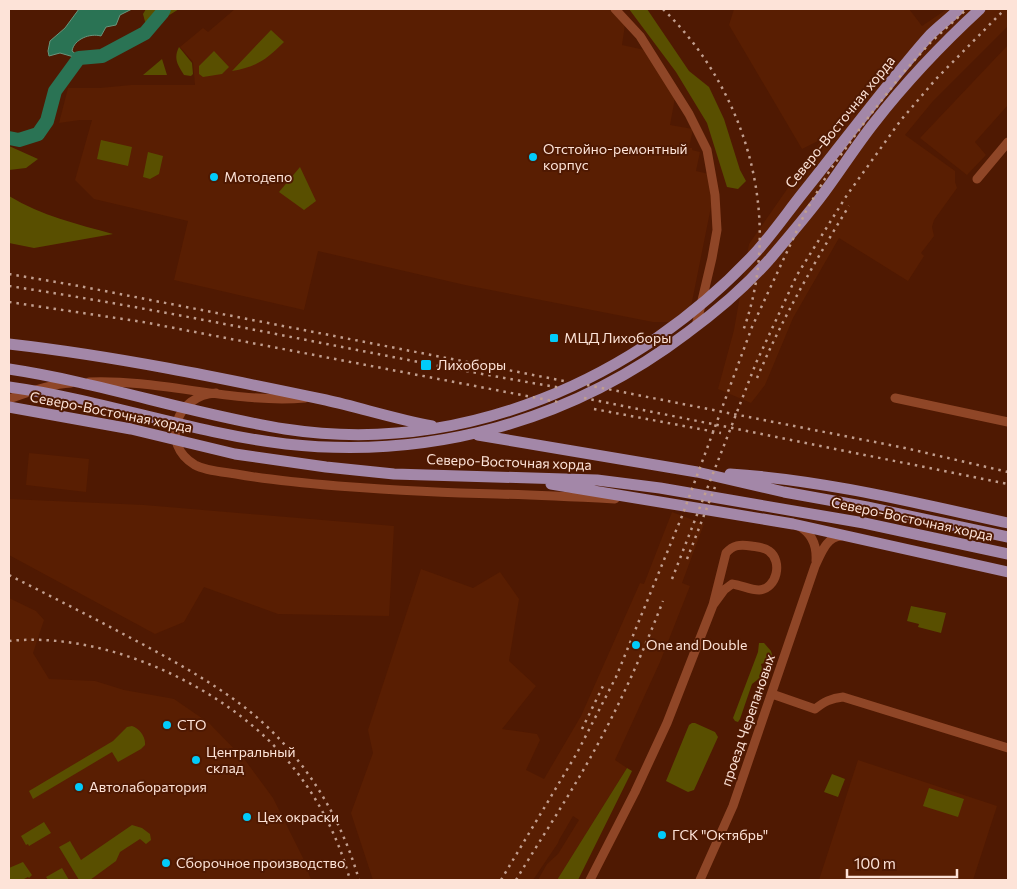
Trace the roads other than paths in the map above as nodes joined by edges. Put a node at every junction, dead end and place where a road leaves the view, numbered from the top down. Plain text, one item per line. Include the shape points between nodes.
1 (615, 9) edge
2 (959, 9) edge
3 (980, 9) edge
4 (1008, 142) edge
5 (977, 179) dead end
6 (696, 326) dead end
7 (9, 344) edge
8 (9, 368) edge
9 (9, 387) edge
10 (216, 393) junction
11 (312, 398) junction
12 (894, 398) dead end
13 (9, 400) edge
14 (9, 407) edge
15 (1008, 422) edge
16 (697, 472) junction
17 (510, 476) junction
18 (661, 502) junction
19 (1008, 523) edge
20 (793, 524) junction
21 (845, 535) junction
22 (1008, 537) edge
23 (1008, 554) edge
24 (815, 566) junction
25 (1008, 572) edge
26 (713, 605) junction
27 (772, 694) junction
28 (1008, 748) edge
29 (590, 880) edge
30 (700, 880) edge

1 - 6 street via 640,36 689,114 707,150 717,230
2 - 8 main road, Северо-Восточная хорда via 930,35 864,114 758,250 706,301 611,368 549,397 475,421 413,432 353,435 287,429 214,416 111,389
3 - 9 main road, Северо-Восточная хорда via 942,45 874,123 819,199 767,262 714,313 668,348 616,380 553,410 480,432 417,444 357,448 276,442
4 - 5 street
7 - 11 main road, Северо-Восточная хорда via 148,365
10 - 11 street via 287,400
10 - 13 street via 122,382 92,382 64,383
10 - 18 street via 191,401 176,424 180,450 199,467 265,480 380,489
11 - 16 main road, Северо-Восточная хорда via 427,425
12 - 15 street
14 - 17 main road, Северо-Восточная хорда via 131,429 235,454 326,467 394,474
16 - 19 main road via 840,486
16 - 22 main road, Северо-Восточная хорда
17 - 18 main road
17 - 23 main road, Северо-Восточная хорда via 598,480 679,491 864,523
18 - 20 main road
20 - 21 main road
20 - 24 street, проезд Черепановых via 804,529 814,540
21 - 24 street, проезд Черепановых via 836,536 828,542
21 - 25 main road
24 - 27 street, проезд Черепановых
26 - 26 street via 732,584 760,590 768,587 777,568 771,552 742,544 730,548
26 - 29 street via 660,738
27 - 28 street via 815,709 828,700 843,697
27 - 30 street, проезд Черепановых via 733,806

